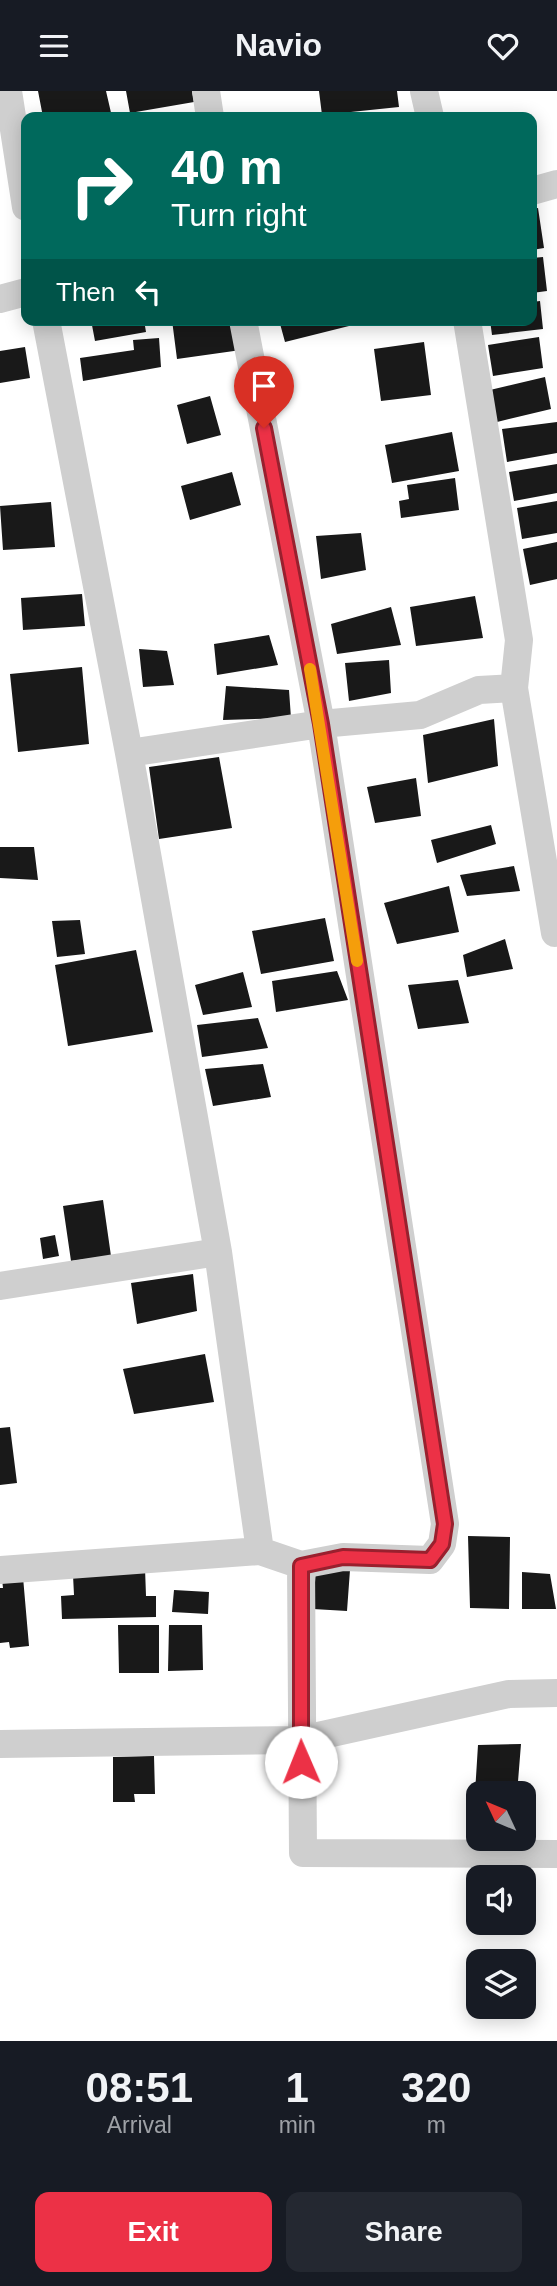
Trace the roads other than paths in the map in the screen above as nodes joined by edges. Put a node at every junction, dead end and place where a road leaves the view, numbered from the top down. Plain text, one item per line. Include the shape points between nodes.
1 (8, 91) edge
2 (206, 91) edge
3 (424, 91) edge
4 (209, 112) edge
5 (429, 112) edge
6 (21, 175) edge
7 (557, 184) edge
8 (537, 190) edge
9 (21, 293) edge
10 (0, 299) edge
11 (47, 326) edge
12 (244, 326) edge
13 (468, 326) edge
14 (514, 688) junction
15 (321, 724) junction
16 (129, 753) junction
17 (555, 933) dead end
18 (218, 1252) junction
19 (0, 1286) edge
20 (260, 1551) junction
21 (301, 1566) junction
22 (0, 1570) edge
23 (557, 1693) edge
24 (300, 1740) junction
25 (0, 1744) edge
26 (557, 1854) edge

1 - 6 street
2 - 4 street
3 - 5 street
7 - 8 street
9 - 10 street
11 - 16 street
12 - 15 street
13 - 14 street via 519,640
14 - 15 street via 479,690 420,715
14 - 17 street
15 - 16 street
15 - 21 street via 445,1524 442,1544 430,1560 343,1557
16 - 18 street
18 - 19 street
18 - 20 street
20 - 21 street
20 - 22 street
21 - 24 street
23 - 24 street via 509,1694
24 - 25 street
24 - 26 street via 303,1853

